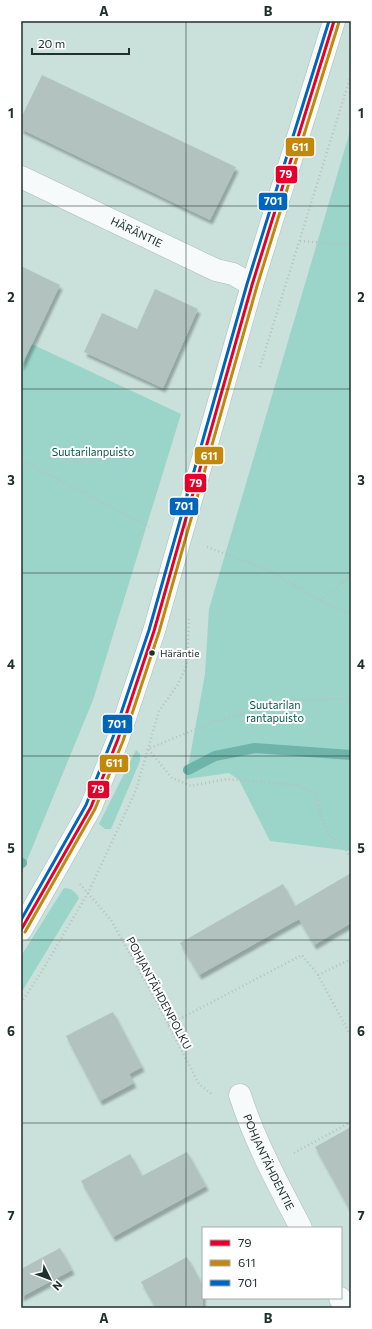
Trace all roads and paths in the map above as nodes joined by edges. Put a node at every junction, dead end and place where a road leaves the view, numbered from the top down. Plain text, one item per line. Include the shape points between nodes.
1 (334, 21) edge
2 (21, 177) edge
3 (300, 241) dead end
4 (351, 245) edge
5 (252, 285) junction
6 (21, 460) edge
7 (149, 527) dead end
8 (205, 546) dead end
9 (351, 576) edge
10 (320, 601) junction
11 (351, 614) edge
12 (351, 698) edge
13 (351, 856) edge
14 (56, 871) junction
15 (21, 930) edge
16 (351, 959) edge
17 (318, 975) junction
18 (168, 1025) junction
19 (351, 1036) edge
20 (240, 1095) dead end
21 (216, 1097) dead end
22 (351, 1122) edge
23 (269, 1167) junction
24 (300, 1227) edge
25 (340, 1299) edge
26 (345, 1308) edge

1 - 5 street
2 - 5 street, HÄRÄNTIE
3 - 4 path
5 - 14 street via 154,631 118,739 91,807
6 - 7 path
8 - 10 path via 271,571
9 - 10 path
10 - 11 path
12 - 13 path via 292,700 213,722 148,749 172,778 191,786 227,779 296,785 316,794 323,822 331,837 343,844
14 - 15 street
14 - 18 path, POHJANTÄHDENPOLKU via 80,884 111,920
16 - 17 path
17 - 18 path via 302,955
17 - 19 path
18 - 21 path, POHJANTÄHDENPOLKU via 199,1084
20 - 23 street, POHJANTÄHDENTIE via 249,1123
22 - 23 path
23 - 24 street, POHJANTÄHDENTIE
25 - 26 street

